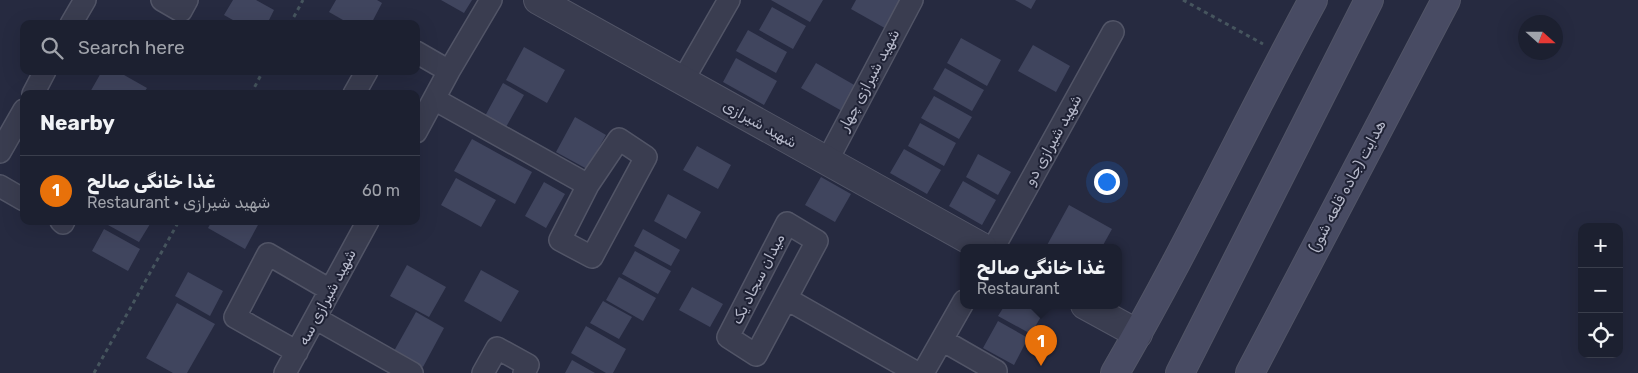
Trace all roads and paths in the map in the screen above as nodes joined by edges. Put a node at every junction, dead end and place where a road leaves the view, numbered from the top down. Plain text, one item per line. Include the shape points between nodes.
1 (85, 0) edge
2 (162, 0) edge
3 (187, 0) edge
4 (303, 0) edge
5 (491, 0) edge
6 (538, 0) edge
7 (729, 0) edge
8 (912, 0) edge
9 (1183, 0) edge
10 (1313, 0) edge
11 (1369, 0) edge
12 (1446, 0) edge
13 (74, 20) edge
14 (292, 20) edge
15 (1113, 32) dead end
16 (420, 54) edge
17 (1283, 55) junction
18 (449, 71) junction
19 (43, 75) edge
20 (261, 75) edge
21 (365, 75) edge
22 (683, 80) junction
23 (34, 90) edge
24 (253, 90) edge
25 (356, 90) edge
26 (434, 99) junction
27 (20, 119) edge
28 (420, 125) edge
29 (0, 152) edge
30 (827, 161) junction
31 (588, 185) junction
32 (0, 186) edge
33 (20, 198) edge
34 (177, 225) edge
35 (366, 225) edge
36 (977, 244) edge
37 (996, 244) edge
38 (330, 290) junction
39 (787, 300) junction
40 (960, 308) edge
41 (1092, 309) edge
42 (315, 318) junction
43 (1138, 334) junction
44 (942, 340) junction
45 (296, 352) junction
46 (94, 373) edge
47 (285, 373) edge
48 (412, 373) edge
49 (483, 373) edge
50 (524, 373) edge
51 (918, 373) edge
52 (923, 373) edge
53 (995, 373) edge
54 (1116, 373) edge
55 (1180, 373) edge
56 (1250, 373) edge

1 - 13 street
2 - 3 street via 181,11
4 - 14 path
5 - 18 street
6 - 22 street, شهید شیرازی
7 - 22 street
8 - 30 street, شهید شیرازی چهار
9 - 17 path
10 - 17 main road
11 - 55 main road
12 - 56 main road, هدایت (جاده قلعه شور)
15 - 37 street, شهید شیرازی دو
16 - 18 street
17 - 43 main road
18 - 26 street
19 - 23 street
20 - 24 path
21 - 25 street
22 - 30 street, شهید شیرازی
26 - 28 street
26 - 31 street
27 - 29 street
30 - 36 street, شهید شیرازی
31 - 31 street via 560,240 592,257 646,157 619,139
32 - 33 street
34 - 46 path
35 - 38 street, شهید شیرازی سه
38 - 42 street, شهید شیرازی سه
38 - 45 street via 268,254 235,317
39 - 39 street, میدان سجاد یک via 756,355 728,337 787,224 817,241
39 - 51 street
40 - 44 street
41 - 43 street
42 - 45 street, شهید شیرازی سه
42 - 48 street
43 - 54 main road
44 - 52 street
44 - 53 street
45 - 47 street, شهید شیرازی سه
49 - 50 street via 497,348 528,365

